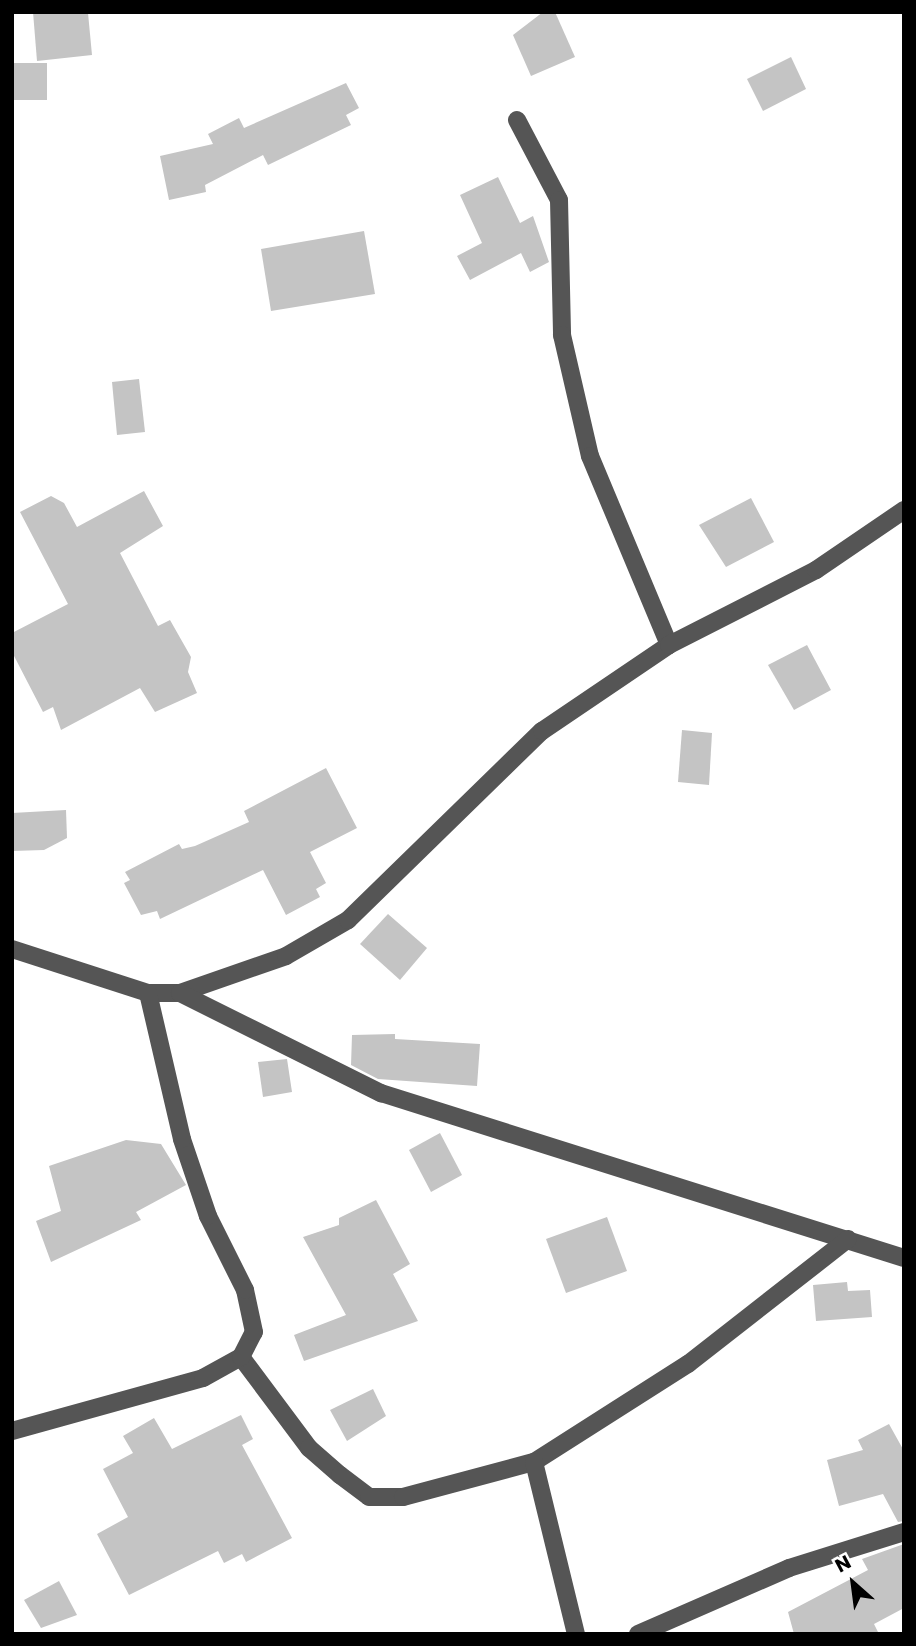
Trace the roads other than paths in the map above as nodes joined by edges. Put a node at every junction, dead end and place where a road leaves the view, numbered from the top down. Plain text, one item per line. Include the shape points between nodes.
1 (517, 120) dead end
2 (904, 510) edge
3 (669, 645) junction
4 (12, 949) edge
5 (148, 993) junction
6 (180, 993) junction
7 (848, 1239) junction
8 (904, 1258) edge
9 (241, 1357) junction
10 (12, 1431) edge
11 (534, 1462) junction
12 (904, 1532) edge
13 (576, 1634) edge
14 (638, 1634) edge

1 - 3 street via 559,200 562,335 590,456
2 - 3 street via 816,570
3 - 6 street via 542,731 348,920 286,956
4 - 5 street
5 - 6 street
5 - 9 street via 182,1139 208,1216 245,1290 254,1332
6 - 7 street via 382,1093
7 - 8 street
7 - 11 street via 688,1364
9 - 10 street via 202,1378
9 - 11 street via 309,1448 369,1497 403,1497
11 - 13 street
12 - 14 street via 789,1568

